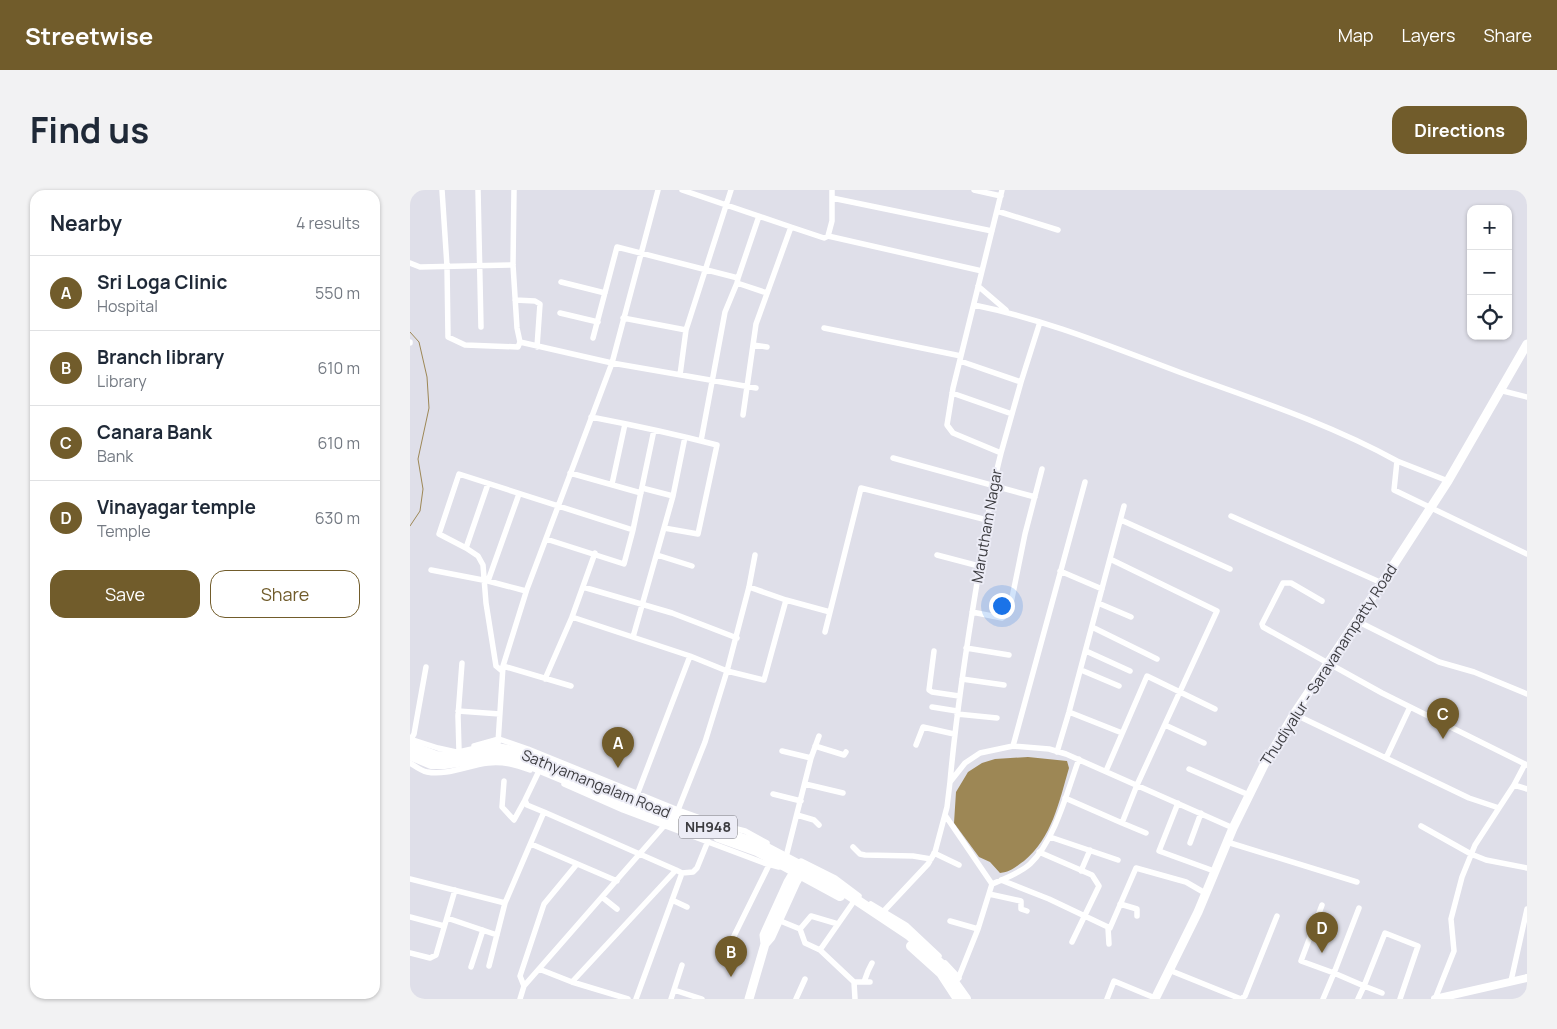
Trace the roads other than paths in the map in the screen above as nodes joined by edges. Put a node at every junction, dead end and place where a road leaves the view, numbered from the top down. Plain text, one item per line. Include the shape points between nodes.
1 (442, 190) edge
2 (478, 190) edge
3 (514, 190) edge
4 (658, 190) edge
5 (682, 190) edge
6 (731, 190) edge
7 (832, 190) edge
8 (974, 190) edge
9 (1001, 193) edge
10 (832, 198) junction
11 (726, 205) junction
12 (997, 211) junction
13 (759, 216) junction
14 (791, 227) junction
15 (1058, 230) dead end
16 (992, 231) junction
17 (828, 236) junction
18 (640, 254) junction
19 (410, 262) edge
20 (513, 265) junction
21 (447, 266) junction
22 (478, 266) junction
23 (706, 270) junction
24 (982, 271) junction
25 (737, 281) junction
26 (561, 282) dead end
27 (978, 286) junction
28 (605, 293) junction
29 (767, 293) junction
30 (515, 300) junction
31 (974, 304) junction
32 (1008, 311) junction
33 (560, 313) dead end
34 (623, 318) junction
35 (598, 322) junction
36 (1040, 322) junction
37 (480, 327) dead end
38 (824, 328) dead end
39 (686, 330) junction
40 (593, 338) dead end
41 (520, 342) junction
42 (1527, 344) edge
43 (753, 345) junction
44 (537, 347) junction
45 (767, 347) dead end
46 (960, 359) junction
47 (612, 362) junction
48 (680, 374) junction
49 (712, 380) junction
50 (1021, 382) junction
51 (747, 386) junction
52 (756, 388) dead end
53 (1499, 390) junction
54 (952, 393) junction
55 (1527, 397) edge
56 (1012, 414) junction
57 (743, 415) dead end
58 (591, 417) junction
59 (625, 424) junction
60 (654, 430) junction
61 (684, 437) junction
62 (701, 441) junction
63 (1002, 452) junction
64 (893, 458) dead end
65 (1397, 461) junction
66 (1042, 469) dead end
67 (570, 472) junction
68 (1448, 481) junction
69 (1085, 482) dead end
70 (488, 484) junction
71 (612, 484) junction
72 (993, 484) junction
73 (641, 491) junction
74 (518, 494) junction
75 (673, 496) junction
76 (1035, 497) junction
77 (558, 506) junction
78 (1124, 506) dead end
79 (1430, 509) junction
80 (1231, 516) dead end
81 (987, 520) junction
82 (1120, 520) junction
83 (664, 528) junction
84 (633, 530) junction
85 (546, 539) junction
86 (466, 548) junction
87 (594, 553) junction
88 (1527, 554) edge
89 (657, 555) junction
90 (755, 555) dead end
91 (937, 555) dead end
92 (1110, 559) junction
93 (692, 566) dead end
94 (980, 566) junction
95 (1230, 569) dead end
96 (431, 570) dead end
97 (1060, 571) junction
98 (487, 581) junction
99 (1382, 584) junction
100 (583, 587) junction
101 (749, 587) junction
102 (1102, 589) junction
103 (526, 591) junction
104 (786, 600) junction
105 (1322, 600) dead end
106 (1098, 603) junction
107 (642, 604) junction
108 (830, 612) junction
109 (972, 612) junction
110 (572, 617) junction
111 (1131, 617) dead end
112 (1357, 621) junction
113 (1092, 627) junction
114 (825, 632) dead end
115 (633, 636) junction
116 (737, 638) junction
117 (966, 648) junction
118 (934, 650) dead end
119 (1086, 651) junction
120 (1010, 655) dead end
121 (690, 656) junction
122 (1157, 659) dead end
123 (1329, 662) junction
124 (462, 663) dead end
125 (426, 667) dead end
126 (502, 669) junction
127 (1081, 670) junction
128 (727, 671) junction
129 (1130, 671) dead end
130 (545, 679) junction
131 (962, 679) junction
132 (1004, 685) dead end
133 (571, 686) dead end
134 (1119, 686) dead end
135 (1180, 692) junction
136 (1527, 694) edge
137 (959, 696) junction
138 (932, 707) dead end
139 (1410, 707) junction
140 (1215, 709) dead end
141 (458, 711) junction
142 (957, 712) junction
143 (1069, 712) junction
144 (500, 714) junction
145 (1294, 714) junction
146 (997, 718) dead end
147 (1165, 725) junction
148 (1122, 733) junction
149 (954, 734) junction
150 (818, 736) dead end
151 (410, 741) edge
152 (1204, 743) dead end
153 (916, 745) dead end
154 (815, 746) junction
155 (1013, 746) junction
156 (498, 747) junction
157 (459, 750) junction
158 (782, 751) dead end
159 (846, 752) dead end
160 (1057, 752) junction
161 (410, 755) edge
162 (811, 758) junction
163 (1386, 758) junction
164 (1078, 760) junction
165 (410, 763) edge
166 (1526, 764) edge
167 (1189, 769) dead end
168 (1106, 771) junction
169 (538, 773) junction
170 (504, 780) dead end
171 (950, 782) junction
172 (805, 784) junction
173 (1514, 784) junction
174 (1137, 785) junction
175 (1527, 789) edge
176 (843, 793) dead end
177 (773, 794) dead end
178 (638, 795) junction
179 (1249, 795) junction
180 (1065, 798) junction
181 (525, 800) junction
182 (800, 801) junction
183 (1178, 803) junction
184 (1499, 808) junction
185 (544, 812) junction
186 (1201, 813) junction
187 (797, 815) junction
188 (945, 815) junction
189 (671, 817) junction
190 (1122, 823) junction
191 (819, 824) dead end
192 (1421, 826) dead end
193 (1233, 828) junction
194 (1146, 832) dead end
195 (1050, 837) junction
196 (708, 841) junction
197 (1227, 842) junction
198 (1190, 843) dead end
199 (531, 844) junction
200 (853, 847) dead end
201 (1090, 850) junction
202 (1038, 852) junction
203 (640, 853) junction
204 (787, 853) junction
205 (1471, 854) junction
206 (933, 856) junction
207 (1118, 860) dead end
208 (577, 864) junction
209 (769, 864) junction
210 (959, 864) dead end
211 (1527, 868) edge
212 (797, 870) junction
213 (679, 871) junction
214 (1082, 871) junction
215 (1214, 871) junction
216 (410, 879) edge
217 (1001, 880) junction
218 (617, 881) junction
219 (1357, 882) dead end
220 (992, 884) junction
221 (455, 890) junction
222 (989, 894) junction
223 (1205, 894) junction
224 (602, 897) junction
225 (672, 900) junction
226 (505, 903) junction
227 (852, 904) junction
228 (1120, 904) junction
229 (1322, 905) dead end
230 (687, 907) dead end
231 (1359, 908) dead end
232 (617, 909) dead end
233 (1527, 909) edge
234 (1026, 910) dead end
235 (881, 914) junction
236 (1084, 916) junction
237 (1137, 916) dead end
238 (1277, 916) dead end
239 (410, 917) edge
240 (446, 918) junction
241 (778, 920) junction
242 (950, 921) dead end
243 (838, 924) junction
244 (444, 926) junction
245 (1108, 928) junction
246 (800, 929) junction
247 (978, 929) junction
248 (483, 930) junction
249 (497, 935) junction
250 (1072, 942) dead end
251 (765, 944) junction
252 (1110, 944) dead end
253 (820, 950) junction
254 (410, 953) edge
255 (725, 961) dead end
256 (872, 963) dead end
257 (682, 964) dead end
258 (489, 966) dead end
259 (471, 967) dead end
260 (539, 969) junction
261 (1169, 970) junction
262 (1334, 973) junction
263 (1527, 978) edge
264 (804, 979) dead end
265 (958, 981) junction
266 (572, 982) junction
267 (854, 982) junction
268 (1511, 982) junction
269 (524, 986) junction
270 (1364, 986) junction
271 (674, 990) junction
272 (1382, 993) dead end
273 (1225, 996) edge
274 (1155, 998) edge
275 (520, 999) edge
276 (628, 999) edge
277 (636, 999) edge
278 (671, 999) edge
279 (702, 999) edge
280 (749, 999) edge
281 (796, 999) edge
282 (855, 999) edge
283 (958, 999) edge
284 (966, 999) edge
285 (1107, 999) edge
286 (1323, 999) edge
287 (1358, 999) edge
288 (1400, 999) edge
289 (1435, 999) edge

1 - 21 street
2 - 22 street
3 - 20 street
4 - 18 street
5 - 11 street
6 - 11 street
7 - 10 street
8 - 9 street
9 - 12 street, Marutham Nagar
10 - 16 street
10 - 17 street
11 - 13 street
11 - 23 street
12 - 15 street
12 - 16 street, Marutham Nagar
13 - 14 street
13 - 25 street
14 - 17 street via 824,238
14 - 29 street
16 - 24 street, Marutham Nagar
17 - 24 street
18 - 23 street
18 - 28 street via 617,247
18 - 34 street
19 - 21 street via 420,267
20 - 22 street
20 - 30 street
21 - 22 street
21 - 41 street via 448,337 465,345 518,347
22 - 37 street
23 - 25 street
23 - 39 street
24 - 27 street, Marutham Nagar
25 - 29 street
25 - 49 street via 725,312
26 - 28 street
27 - 31 street, Marutham Nagar
27 - 32 street
28 - 35 street
29 - 43 street via 756,324
30 - 41 street
30 - 44 street via 536,300 540,304
31 - 32 street
31 - 46 street, Marutham Nagar
32 - 36 street
33 - 35 street
34 - 39 street
34 - 47 street
35 - 40 street
36 - 50 street
36 - 65 street via 1293,414 1367,444
38 - 46 street
39 - 48 street
41 - 44 street
42 - 53 main road, Thudiyalur - Saravanampatty Road
43 - 45 street
43 - 51 street
44 - 47 street
46 - 50 street
46 - 54 street, Marutham Nagar
47 - 48 street
47 - 58 street
48 - 49 street
49 - 51 street
49 - 62 street
50 - 56 street
51 - 52 street
51 - 57 street
53 - 55 street
53 - 68 main road, Thudiyalur - Saravanampatty Road
54 - 56 street
54 - 63 street, Marutham Nagar via 948,425 953,434
56 - 63 street
58 - 59 street
58 - 67 street
59 - 60 street
59 - 71 street
60 - 61 street
60 - 73 street
61 - 62 street
61 - 75 street
62 - 83 street via 717,445 698,534
63 - 72 street, Marutham Nagar
64 - 72 street
65 - 68 street
65 - 79 street via 1394,490
66 - 76 street
67 - 71 street
67 - 77 street
68 - 79 main road, Thudiyalur - Saravanampatty Road
69 - 97 street
70 - 74 street
70 - 86 street
70 - 86 street via 459,474 440,534
71 - 73 street
72 - 76 street
72 - 81 street, Marutham Nagar
73 - 75 street
73 - 84 street
74 - 77 street
74 - 98 street
75 - 83 street
76 - 109 street via 1008,613 1002,618
77 - 84 street
77 - 85 street
78 - 82 street
79 - 88 street
79 - 99 main road, Thudiyalur - Saravanampatty Road
80 - 99 street
81 - 94 street, Marutham Nagar
81 - 108 street via 861,488
82 - 92 street
82 - 95 street
83 - 89 street
84 - 87 street via 624,564
85 - 87 street
85 - 103 street
86 - 98 street via 478,556
87 - 100 street
89 - 93 street
89 - 107 street
90 - 101 street
91 - 94 street
92 - 102 street
92 - 135 street via 1217,612
94 - 109 street, Marutham Nagar
96 - 98 street
97 - 102 street
97 - 155 street
98 - 103 street
98 - 126 street via 486,603 496,666
99 - 112 main road, Thudiyalur - Saravanampatty Road
100 - 107 street
100 - 110 street
101 - 104 street
101 - 116 street
102 - 106 street
103 - 126 street
104 - 108 street
104 - 128 street via 764,680
105 - 123 street via 1291,583 1283,583 1262,624 1266,630
106 - 111 street
106 - 113 street
107 - 115 street
107 - 116 street
108 - 114 street
109 - 117 street, Marutham Nagar
110 - 115 street
110 - 130 street
112 - 123 main road, Thudiyalur - Saravanampatty Road
112 - 136 street via 1440,662
113 - 119 street
113 - 122 street
115 - 121 street
116 - 128 street
117 - 120 street
117 - 131 street, Marutham Nagar
118 - 137 street via 929,690
119 - 127 street
119 - 129 street
121 - 128 street
121 - 178 street
123 - 139 street
123 - 145 main road, Thudiyalur - Saravanampatty Road
124 - 141 street
125 - 151 street
126 - 130 street
126 - 144 street
127 - 134 street
127 - 143 street
128 - 189 street via 705,742
130 - 133 street
131 - 132 street
131 - 137 street, Marutham Nagar
135 - 140 street
135 - 147 street
135 - 148 street via 1146,676
137 - 142 street, Marutham Nagar
138 - 142 street
139 - 163 street
139 - 166 street
141 - 144 street
141 - 157 street
142 - 146 street
142 - 149 street, Marutham Nagar
143 - 148 street
143 - 160 street
144 - 156 street
145 - 163 street
145 - 179 main road, Thudiyalur - Saravanampatty Road
147 - 152 street
147 - 174 street
148 - 168 street
149 - 153 street via 923,727
149 - 171 street, Marutham Nagar
150 - 154 street
151 - 156 highway, Sathyamangalam Road / NH948 via 436,756 447,757
151 - 157 street via 454,752
154 - 159 street via 844,755
154 - 162 street
155 - 160 street
155 - 171 street via 980,753 965,763
156 - 157 street
156 - 161 highway, NH948 via 444,764 431,764
156 - 178 street via 528,749
156 - 189 highway, Sathyamangalam Road / NH948
158 - 162 street
160 - 164 street
162 - 172 street
163 - 184 street via 1469,798
164 - 168 street
164 - 180 street
165 - 169 street via 432,773 495,762
166 - 173 street
167 - 179 street
168 - 174 street
169 - 181 street
169 - 189 street via 623,810
170 - 181 street via 502,807 514,820
171 - 188 street
172 - 176 street
172 - 182 street
173 - 175 street
173 - 184 street
174 - 183 street
174 - 190 street
177 - 182 street
178 - 189 street
179 - 193 main road, Thudiyalur - Saravanampatty Road
180 - 190 street
180 - 195 street
181 - 185 street via 527,805
182 - 187 street
183 - 186 street
183 - 215 street via 1159,852
184 - 205 street
185 - 199 street
185 - 203 street
186 - 193 street
186 - 198 street
187 - 191 street
187 - 204 street
188 - 206 street
188 - 220 street
189 - 196 street
189 - 203 street
189 - 204 street via 745,831
189 - 212 highway, Sathyamangalam Road / NH948 via 761,845
190 - 194 street
192 - 205 street
193 - 197 main road, Thudiyalur - Saravanampatty Road
195 - 201 street
195 - 202 street
196 - 209 street
196 - 213 street via 697,868 693,872
197 - 215 main road, Thudiyalur - Saravanampatty Road
197 - 219 street
199 - 208 street
199 - 226 street
200 - 206 street via 865,855
201 - 207 street
201 - 214 street
202 - 214 street
202 - 217 street via 1030,864
203 - 213 street
203 - 218 street
204 - 235 street via 835,878
205 - 211 street
205 - 289 street via 1452,919 1454,951
206 - 210 street
206 - 235 street
208 - 218 street
208 - 269 street via 544,904 520,976
209 - 212 street
209 - 255 street
212 - 227 highway, NH948
212 - 235 highway, Sathyamangalam Road / NH948 via 828,881
212 - 241 main road
212 - 251 main road via 764,935
213 - 225 street
213 - 266 street
214 - 236 street via 1092,875 1099,886
215 - 223 main road, Thudiyalur - Saravanampatty Road
216 - 221 street
217 - 220 street
217 - 236 street
218 - 224 street
220 - 222 street
221 - 226 street
221 - 240 street
222 - 234 street via 1021,901 1021,909
222 - 247 street
223 - 228 street via 1186,882 1136,868
223 - 261 main road, Thudiyalur - Saravanampatty Road
224 - 232 street
224 - 260 street
225 - 230 street
225 - 277 street
226 - 249 street
227 - 243 street
227 - 283 highway, NH948 via 912,947 941,974
228 - 237 street via 1137,909
228 - 245 street
229 - 262 street via 1300,961
231 - 262 street
233 - 268 street
235 - 265 highway, Sathyamangalam Road / NH948
236 - 245 street
236 - 250 street
238 - 273 street via 1245,996 1241,999
239 - 244 street
240 - 244 street
240 - 248 street
241 - 246 street
241 - 251 main road
242 - 247 street
243 - 246 street via 811,916
243 - 253 street
244 - 254 street via 434,958
245 - 252 street
246 - 253 street via 805,943
247 - 265 street
248 - 249 street
248 - 259 street
249 - 258 street
251 - 280 main road
253 - 267 street
256 - 267 street via 867,982
257 - 271 street
260 - 266 street
260 - 269 street
261 - 273 street
261 - 274 main road, Thudiyalur - Saravanampatty Road
262 - 270 street
262 - 286 street
263 - 268 street
264 - 281 street
265 - 284 highway, Sathyamangalam Road / NH948
266 - 276 street
267 - 282 street
268 - 289 street
269 - 275 street
270 - 272 street
270 - 287 street
270 - 288 street via 1385,933 1418,946
271 - 278 street
271 - 279 street
274 - 285 street via 1114,981

